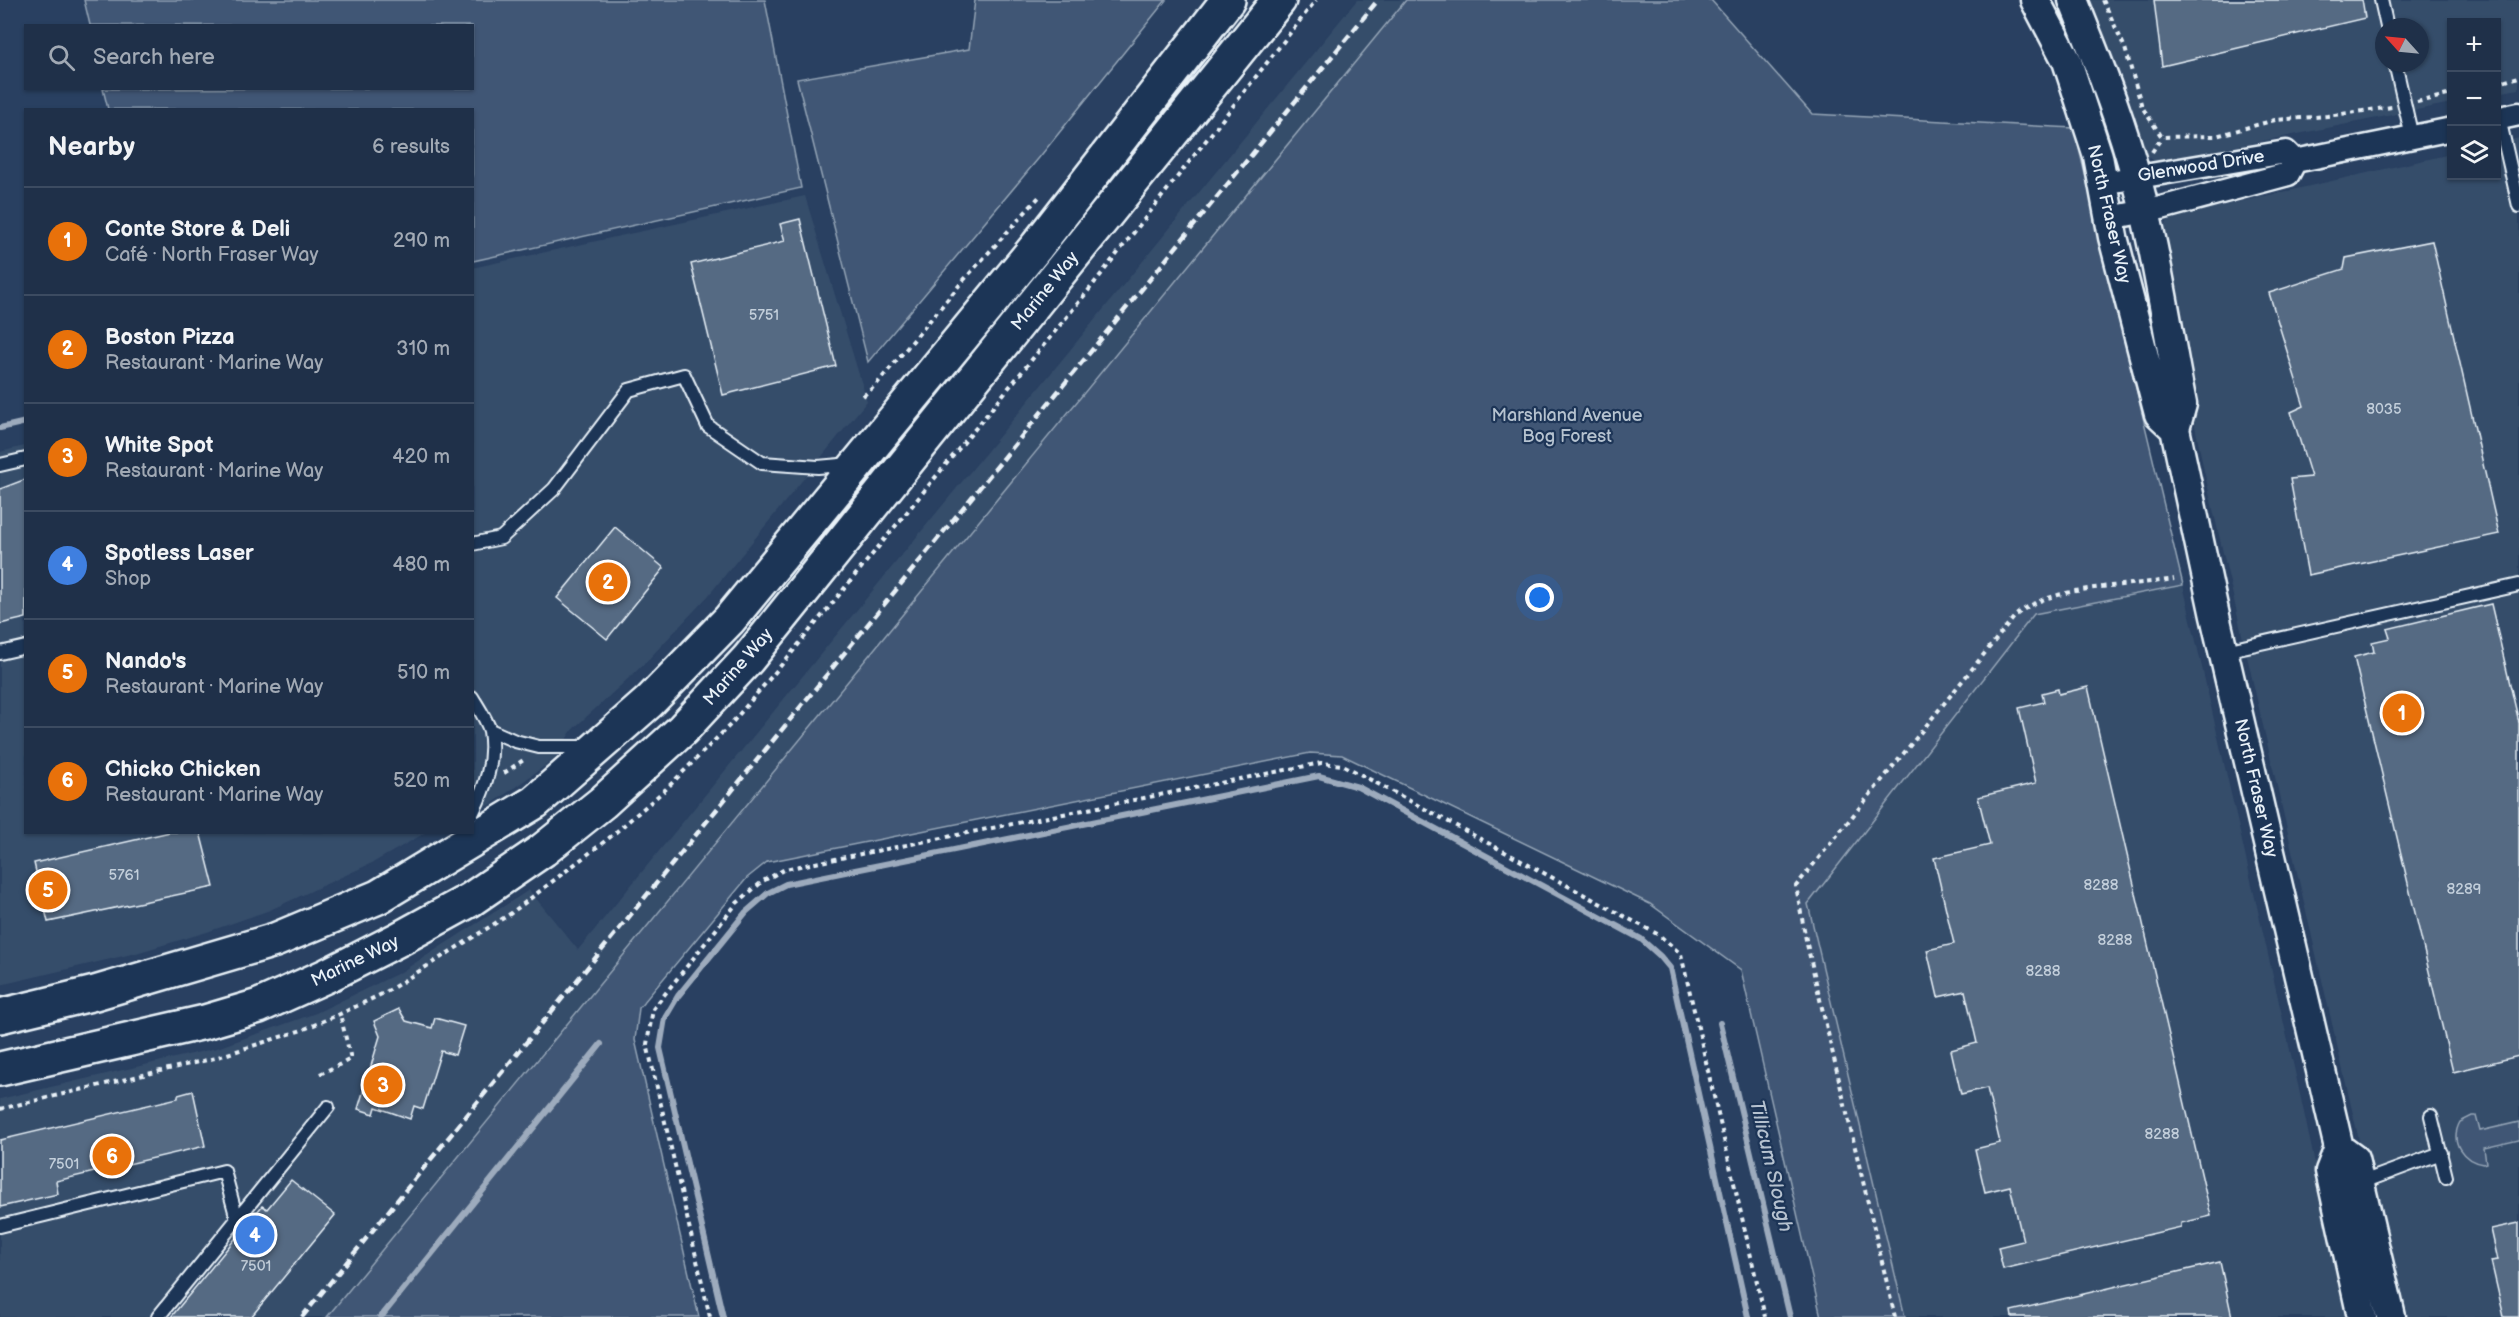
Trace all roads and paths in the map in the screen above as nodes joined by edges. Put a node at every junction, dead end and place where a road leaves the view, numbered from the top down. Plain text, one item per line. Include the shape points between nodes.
1 (1228, 0) edge
2 (1279, 0) edge
3 (2035, 0) edge
4 (2073, 0) edge
5 (2103, 0) edge
6 (2381, 0) edge
7 (2385, 18) edge
8 (2397, 72) edge
9 (2519, 76) edge
10 (2501, 82) edge
11 (2447, 95) edge
12 (2404, 104) junction
13 (2505, 117) edge
14 (2447, 130) edge
15 (2162, 137) junction
16 (2412, 137) junction
17 (2295, 161) junction
18 (2142, 167) junction
19 (2103, 183) junction
20 (1045, 191) dead end
21 (2519, 203) edge
22 (2144, 211) junction
23 (2110, 218) junction
24 (863, 396) dead end
25 (2175, 429) junction
26 (24, 459) edge
27 (859, 463) junction
28 (0, 465) edge
29 (474, 544) edge
30 (2174, 579) dead end
31 (2519, 585) edge
32 (24, 647) edge
33 (2225, 651) junction
34 (0, 653) edge
35 (474, 701) edge
36 (489, 730) junction
37 (599, 747) junction
38 (528, 757) dead end
39 (498, 778) dead end
40 (474, 810) edge
41 (473, 834) edge
42 (474, 834) edge
43 (458, 842) edge
44 (340, 1014) dead end
45 (0, 1016) edge
46 (0, 1069) edge
47 (320, 1074) dead end
48 (328, 1107) dead end
49 (2431, 1116) dead end
50 (2338, 1148) junction
51 (2440, 1153) junction
52 (2446, 1177) dead end
53 (2360, 1183) junction
54 (237, 1219) junction
55 (0, 1226) edge
56 (158, 1317) edge
57 (710, 1317) edge
58 (1765, 1317) edge
59 (1895, 1317) edge
60 (2362, 1317) edge
61 (2391, 1317) edge

1 - 27 main road, Marine Way via 1037,246
2 - 46 main road, Marine Way via 748,659 682,730 603,802 543,850 470,900 328,975 258,1005 205,1022
3 - 19 street, North Fraser Way via 2067,61
4 - 18 street, North Fraser Way
5 - 15 path via 2122,39 2142,107
6 - 7 lane
8 - 12 lane
9 - 10 path
11 - 12 path
12 - 15 path via 2275,120 2216,136
12 - 16 lane
13 - 21 lane
14 - 16 street, Glenwood Drive
15 - 18 path
16 - 17 street, Glenwood Drive
17 - 18 street, Glenwood Drive via 2286,152
17 - 22 street, Glenwood Drive via 2288,174
18 - 19 street, Glenwood Drive
18 - 22 street, North Fraser Way
19 - 23 street, North Fraser Way
20 - 24 path
22 - 23 street, Glenwood Drive
22 - 25 street, North Fraser Way via 2182,404
23 - 25 street, North Fraser Way via 2159,414
25 - 33 street, North Fraser Way
26 - 28 lane
27 - 29 lane via 762,463 708,426 684,375 629,390 554,489 501,538
27 - 37 main road, Marine Way via 729,620
30 - 59 path via 2108,586 2028,604 1796,886
31 - 33 lane
32 - 34 lane
33 - 50 street, North Fraser Way
35 - 36 lane
36 - 37 lane via 539,747
36 - 40 lane via 491,759 486,787
37 - 42 main road, Marine Way via 535,802
38 - 39 path
41 - 43 main road, Marine Way
43 - 45 main road, Marine Way via 378,897 275,940 95,993
44 - 47 path via 351,1059
48 - 54 lane
49 - 51 lane
50 - 53 street, North Fraser Way via 2354,1159
50 - 60 street, North Fraser Way via 2330,1171
51 - 52 lane
51 - 53 lane
53 - 61 street, North Fraser Way
54 - 55 lane via 224,1171
54 - 56 lane
57 - 58 path via 647,1044 653,1009 737,903 762,881 785,868 1321,763 1342,765 1659,935 1681,954

